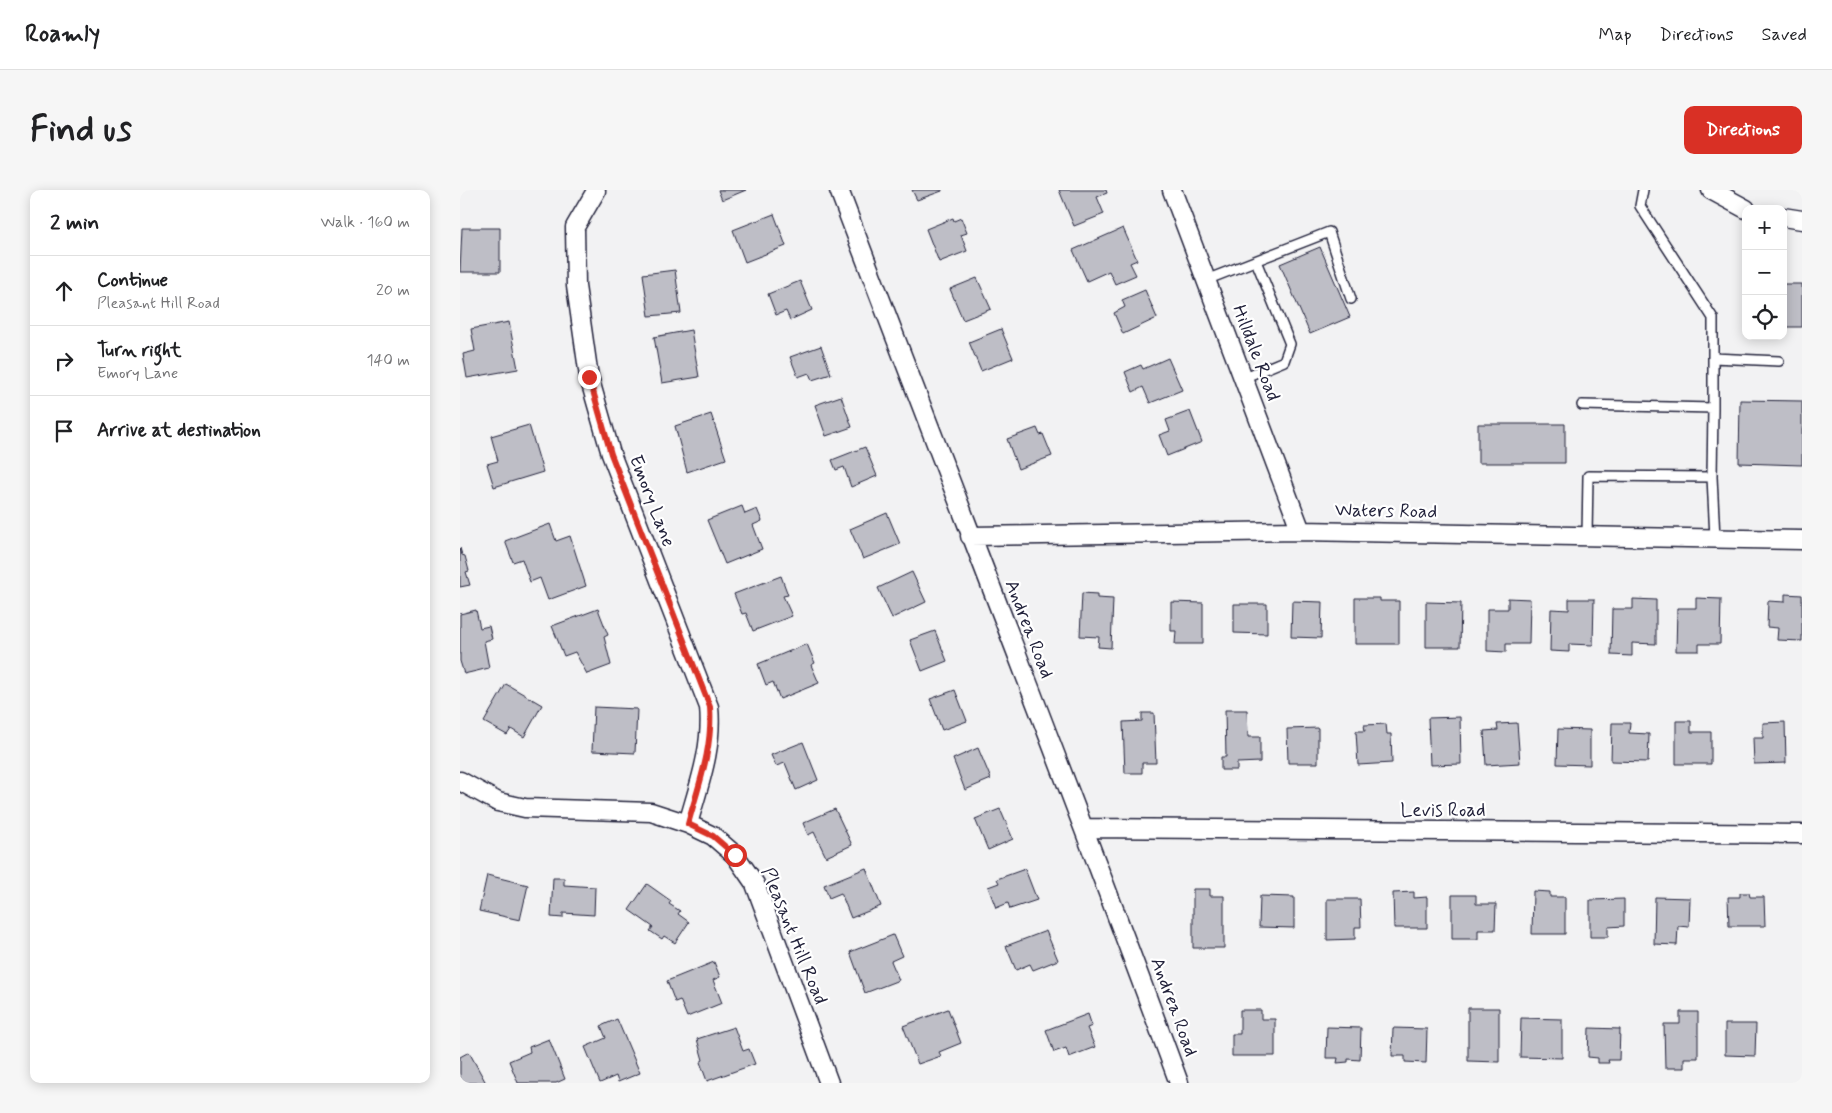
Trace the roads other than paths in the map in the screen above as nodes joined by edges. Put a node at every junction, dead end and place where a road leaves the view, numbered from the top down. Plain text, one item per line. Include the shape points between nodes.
1 (839, 190) edge
2 (1172, 190) edge
3 (1643, 190) edge
4 (1711, 190) edge
5 (596, 191) edge
6 (1742, 207) edge
7 (1787, 218) edge
8 (1802, 220) edge
9 (1256, 261) junction
10 (1206, 280) junction
11 (1351, 299) dead end
12 (1713, 358) junction
13 (1779, 361) dead end
14 (1243, 378) junction
15 (1582, 405) dead end
16 (1712, 408) junction
17 (1712, 477) junction
18 (1301, 531) junction
19 (970, 536) junction
20 (1587, 536) junction
21 (1715, 538) junction
22 (1802, 540) edge
23 (460, 781) edge
24 (688, 824) junction
25 (1085, 828) junction
26 (1802, 834) edge
27 (829, 1083) edge
28 (1179, 1083) edge

1 - 19 street, Andrea Road
2 - 10 street, Hilldale Road
3 - 12 lane via 1640,206 1714,318
4 - 6 street
5 - 24 street, Emory Lane via 575,228 576,286 589,377 611,454 710,707 712,729 707,757
7 - 8 street
9 - 10 lane
9 - 11 lane via 1330,232
9 - 14 lane via 1290,344 1284,361
10 - 14 street, Hilldale Road
12 - 13 lane
12 - 16 lane
14 - 18 street, Hilldale Road
15 - 16 lane
16 - 17 lane
17 - 20 lane via 1588,476
17 - 21 lane
18 - 19 street, Waters Road
18 - 20 street, Waters Road
19 - 25 street, Andrea Road
20 - 21 street, Waters Road
21 - 22 street, Waters Road
23 - 24 street, Pleasant Hill Road via 498,802 525,808 651,812
24 - 27 street, Pleasant Hill Road via 713,836 735,855 755,884
25 - 26 street, Levis Road
25 - 28 street, Andrea Road

